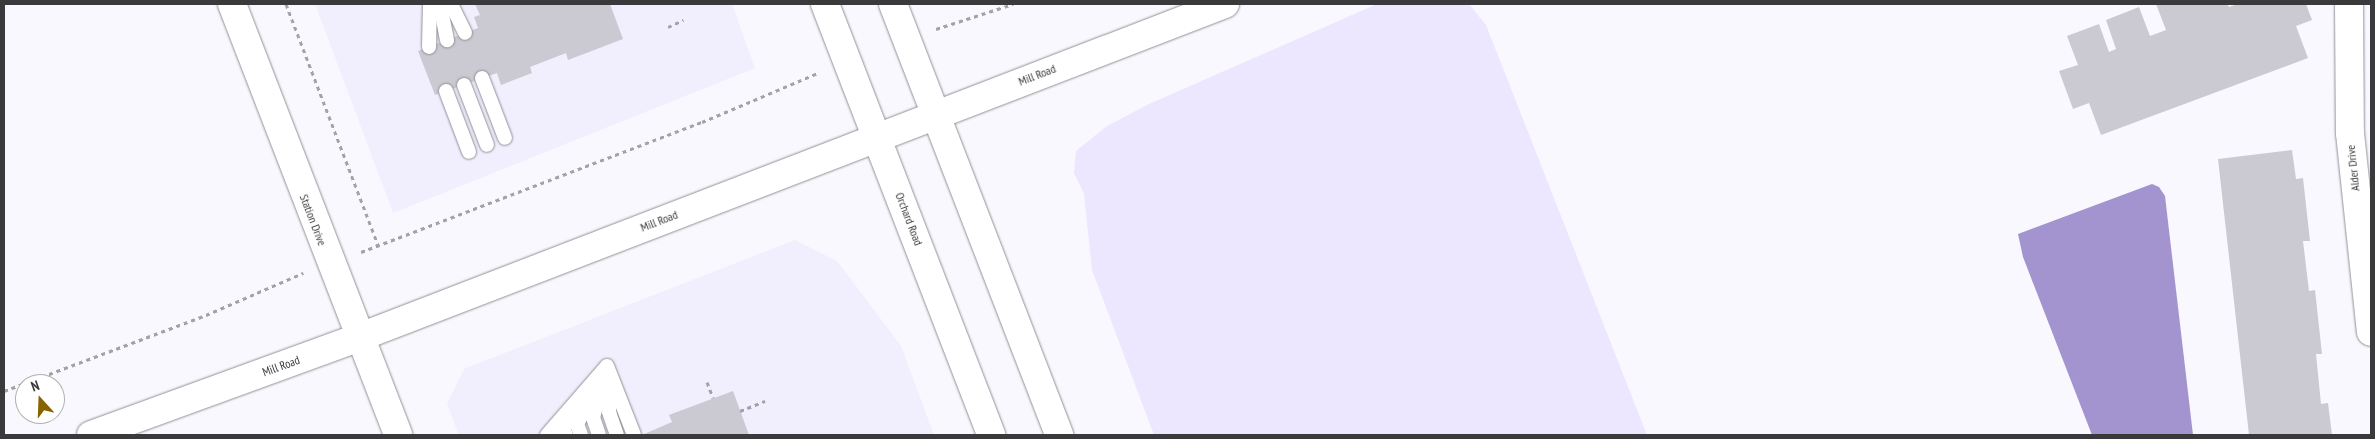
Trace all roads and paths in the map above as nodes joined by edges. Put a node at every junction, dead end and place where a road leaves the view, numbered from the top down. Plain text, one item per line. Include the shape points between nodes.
1 (232, 4) edge
2 (286, 4) edge
3 (430, 4) edge
4 (440, 4) edge
5 (451, 4) edge
6 (825, 4) edge
7 (893, 4) edge
8 (1013, 4) edge
9 (1225, 4) edge
10 (2350, 4) edge
11 (683, 20) dead end
12 (944, 26) dead end
13 (668, 27) dead end
14 (465, 33) dead end
15 (448, 40) dead end
16 (429, 47) dead end
17 (482, 78) dead end
18 (791, 83) dead end
19 (464, 84) dead end
20 (446, 91) dead end
21 (936, 113) junction
22 (877, 136) junction
23 (505, 138) dead end
24 (487, 145) dead end
25 (469, 152) dead end
26 (378, 245) junction
27 (369, 249) dead end
28 (293, 277) dead end
29 (2371, 332) edge
30 (360, 337) junction
31 (607, 366) junction
32 (707, 382) dead end
33 (4, 391) edge
34 (713, 398) dead end
35 (764, 401) dead end
36 (740, 411) dead end
37 (91, 435) edge
38 (398, 435) edge
39 (547, 435) edge
40 (566, 435) edge
41 (581, 435) edge
42 (599, 435) edge
43 (617, 435) edge
44 (634, 435) edge
45 (992, 435) edge
46 (1059, 435) edge

1 - 30 street, Station Drive
2 - 26 path
3 - 16 lane
4 - 15 lane
5 - 14 lane
6 - 22 street, Orchard Road
7 - 21 street
8 - 12 path
9 - 21 street, Mill Road
10 - 29 street, Alder Drive via 2350,134
11 - 13 path
17 - 23 lane
18 - 26 path via 702,122
19 - 24 lane
20 - 25 lane
21 - 22 street, Mill Road
21 - 46 street
22 - 30 street, Mill Road
22 - 45 street, Orchard Road
26 - 27 path
28 - 33 path via 206,315
30 - 37 street, Mill Road
30 - 38 street, Station Drive
31 - 39 lane
31 - 40 lane via 563,429
31 - 41 lane via 577,424
31 - 42 lane via 593,418
31 - 43 lane via 609,412
31 - 44 lane
32 - 34 path
35 - 36 path

